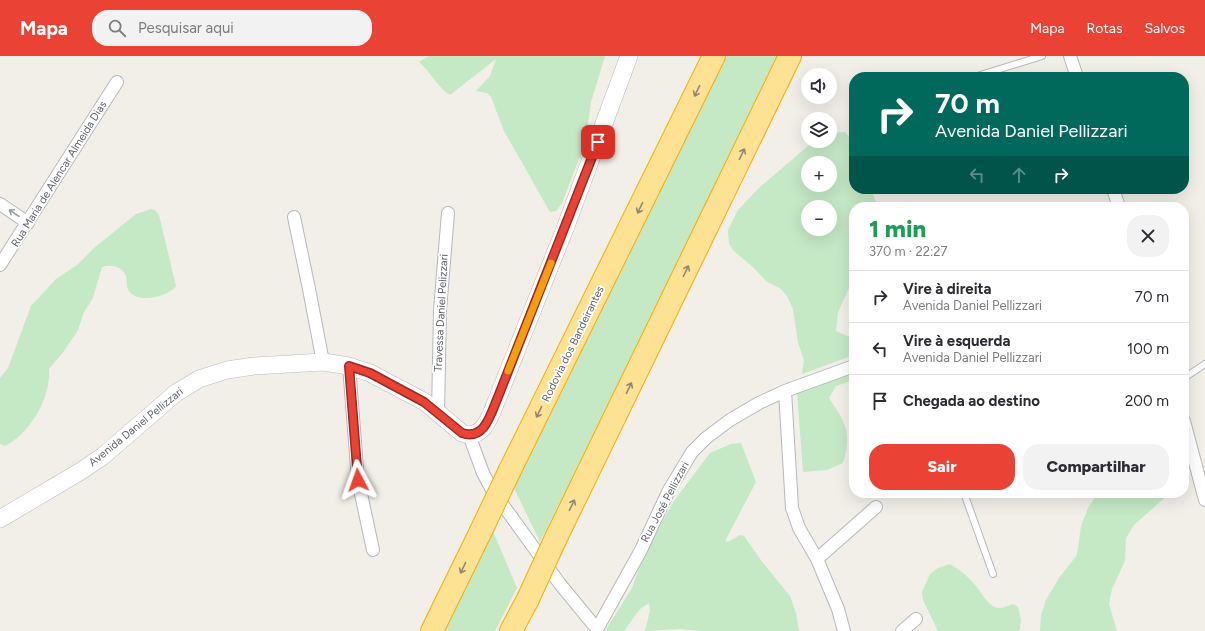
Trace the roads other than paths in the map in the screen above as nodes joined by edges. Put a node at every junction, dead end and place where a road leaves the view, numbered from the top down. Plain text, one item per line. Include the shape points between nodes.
1 (629, 56) edge
2 (714, 56) edge
3 (790, 56) edge
4 (1042, 56) edge
5 (1070, 56) edge
6 (990, 72) edge
7 (1075, 72) edge
8 (117, 82) dead end
9 (0, 204) edge
10 (448, 213) dead end
11 (294, 217) dead end
12 (28, 223) junction
13 (0, 265) edge
14 (323, 362) junction
15 (1205, 364) edge
16 (349, 366) junction
17 (849, 368) edge
18 (1189, 375) edge
19 (785, 391) junction
20 (438, 413) junction
21 (469, 435) junction
22 (1189, 441) edge
23 (966, 498) edge
24 (1205, 500) edge
25 (876, 507) dead end
26 (0, 519) edge
27 (373, 550) dead end
28 (817, 560) junction
29 (993, 574) dead end
30 (916, 619) dead end
31 (597, 630) edge
32 (432, 631) edge
33 (511, 631) edge
34 (844, 631) edge
35 (902, 631) edge

1 - 21 street via 566,226 498,397 486,425 480,432
2 -> 32 highway, Rodovia dos Bandeirantes, bridge
33 -> 3 highway, bridge
4 - 6 lane
5 - 7 street
8 - 12 street, Rua Maria de Alencar Almeida Dias
12 -> 9 street
10 - 20 street, Travessa Daniel Pelizzari via 440,310
11 - 14 street
12 - 13 street, Rua Maria de Alencar Almeida Dias
14 - 16 street, Avenida Daniel Pellizzari
14 - 26 street, Avenida Daniel Pellizzari via 254,366 227,370 199,379 176,393 82,471
15 - 18 lane
16 - 20 street, Avenida Daniel Pellizzari via 370,373 405,391
16 - 27 street via 358,480
17 - 19 street, Rua José Pellizzari
19 - 28 street via 792,508 799,528
19 - 31 street, Rua José Pellizzari via 730,420 692,452 669,490
20 - 21 street, Avenida Daniel Pellizzari via 454,428
21 - 31 street via 492,490
22 - 24 street
23 - 29 lane
25 - 28 street
28 - 34 street via 838,609
30 - 35 street

